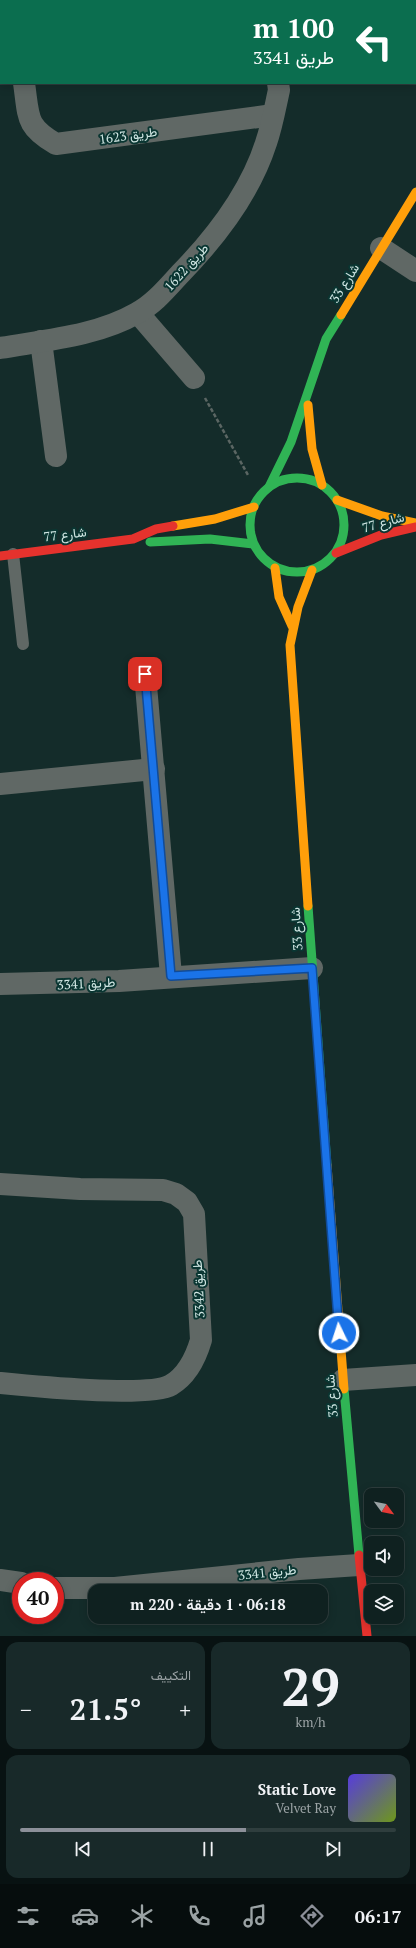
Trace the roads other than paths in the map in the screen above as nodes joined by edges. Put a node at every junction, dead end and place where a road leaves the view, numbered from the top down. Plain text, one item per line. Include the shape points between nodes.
1 (24, 84) edge
2 (278, 84) edge
3 (273, 115) junction
4 (416, 192) edge
5 (381, 248) junction
6 (416, 271) edge
7 (138, 313) junction
8 (41, 341) junction
9 (0, 348) edge
10 (194, 378) road end
11 (308, 394) junction
12 (56, 456) dead end
13 (322, 485) junction
14 (269, 488) junction
15 (337, 500) junction
16 (254, 507) junction
17 (416, 522) edge
18 (416, 527) edge
19 (133, 538) junction
20 (253, 544) junction
21 (336, 553) junction
22 (13, 554) junction
23 (0, 556) edge
24 (275, 568) junction
25 (312, 570) junction
26 (292, 626) junction
27 (23, 644) dead end
28 (145, 674) dead end
29 (154, 769) junction
30 (0, 784) edge
31 (312, 968) junction
32 (171, 976) junction
33 (0, 984) edge
34 (0, 1184) edge
35 (416, 1375) edge
36 (343, 1380) junction
37 (0, 1383) edge
38 (359, 1565) junction
39 (0, 1580) edge
40 (12, 1582) edge
41 (64, 1588) edge
42 (367, 1636) edge

1 - 3 street, طريق 1623 via 33,127 56,144
2 - 3 street, طريق 1622
3 - 7 street, طريق 1622 via 266,144 249,181 225,222 191,263 160,295
4 - 5 street, شارع 33
5 - 6 street
5 - 11 street, شارع 33 via 326,340
7 - 8 street, طريق 1622 via 100,330
7 - 10 street
8 - 9 street, طريق 1622
8 - 12 street
11 - 13 street, شارع 33 via 312,449
11 - 14 street, شارع 33 via 291,442
13 - 14 street via 300,478 278,482
13 - 15 street
14 - 16 street via 260,496
15 - 17 street, شارع 77 via 382,516
15 - 21 street via 344,521 344,532
16 - 19 street, شارع 77 via 215,519 156,529
16 - 20 street via 250,519
18 - 21 street, شارع 77 via 381,535
19 - 20 street, شارع 77 via 151,542 210,539
19 - 22 street, شارع 77
20 - 24 street via 264,560
21 - 25 street
22 - 23 street, شارع 77
22 - 27 lane
24 - 25 street via 300,573
24 - 26 street, شارع 33 via 279,597
25 - 26 street, شارع 33 via 296,607
26 - 31 street, شارع 33 via 290,645
28 - 29 street
29 - 30 street
29 - 32 street
31 - 32 street, طريق 3341
31 - 36 street, شارع 33
32 - 33 street, طريق 3341 via 66,984
34 - 37 street, طريق 3342 via 80,1189 163,1190 176,1194 187,1202 194,1214 201,1340 196,1357 185,1372 171,1385 153,1390 86,1389
35 - 36 street
36 - 38 street, شارع 33
38 - 41 street, طريق 3341 via 115,1588
38 - 42 street, شارع 33
39 - 40 street

